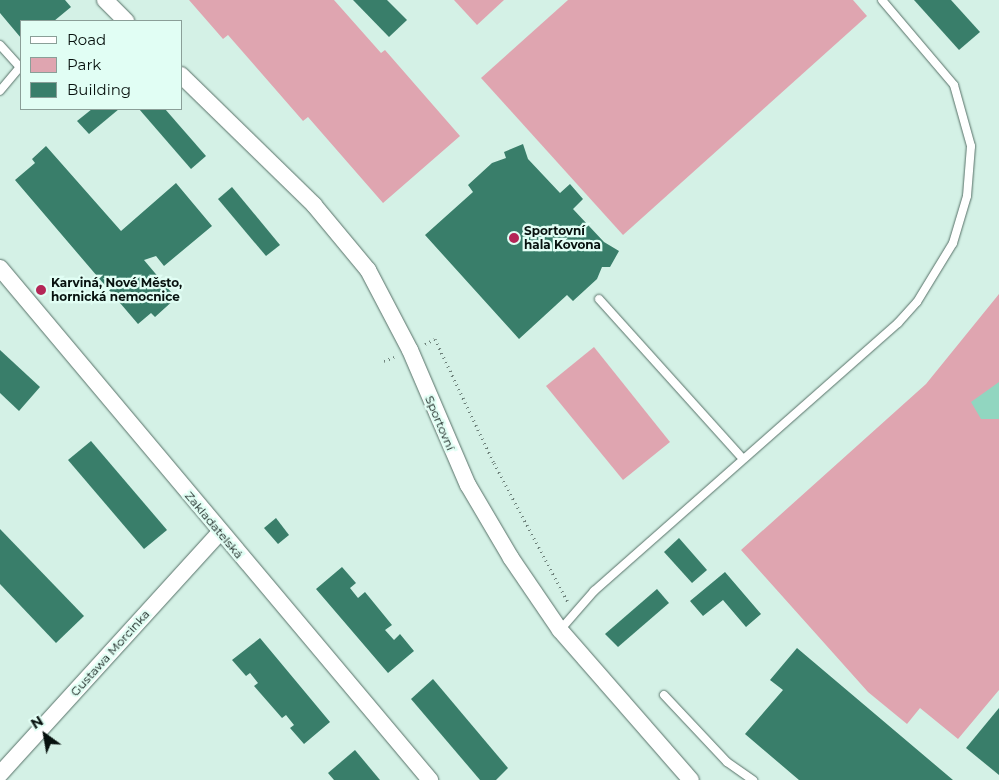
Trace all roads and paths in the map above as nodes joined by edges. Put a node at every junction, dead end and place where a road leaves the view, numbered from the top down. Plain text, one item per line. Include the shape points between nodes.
1 (105, 0) edge
2 (882, 0) edge
3 (125, 20) edge
4 (0, 45) edge
5 (182, 76) edge
6 (0, 91) edge
7 (0, 268) edge
8 (599, 299) dead end
9 (410, 350) junction
10 (384, 361) dead end
11 (742, 458) junction
12 (220, 532) junction
13 (574, 613) junction
14 (560, 630) junction
15 (664, 695) dead end
16 (0, 774) edge
17 (430, 780) edge
18 (690, 780) edge
19 (753, 780) edge

1 - 3 street
2 - 11 lane via 954,84 971,146 967,196 956,234 934,277 898,323
4 - 6 lane via 20,67
5 - 9 street, Sportovní via 314,205 368,270
7 - 12 street, Zakladatelská
8 - 11 lane
9 - 10 path
9 - 13 path via 435,339 494,463
9 - 14 street, Sportovní via 468,485 511,558
11 - 13 lane via 594,591
12 - 16 street, Gustawa Morcinka
12 - 17 street, Zakladatelská
13 - 14 lane
14 - 18 street, Sportovní
15 - 19 lane via 727,762

